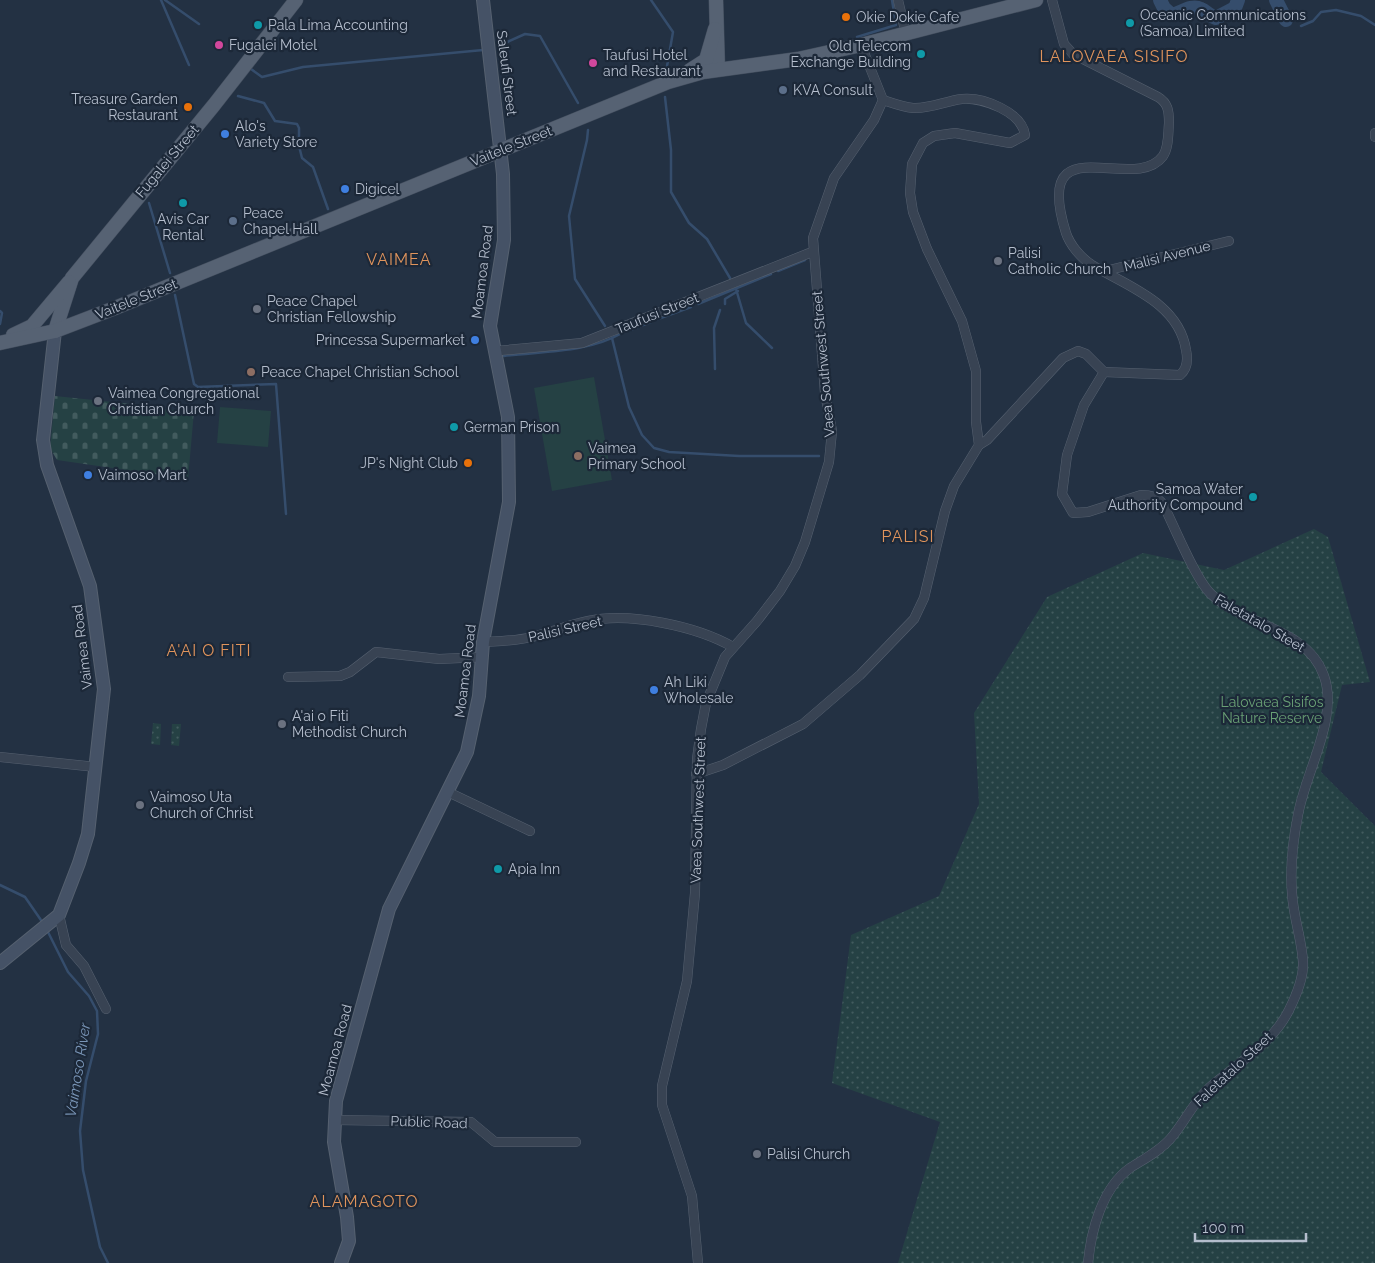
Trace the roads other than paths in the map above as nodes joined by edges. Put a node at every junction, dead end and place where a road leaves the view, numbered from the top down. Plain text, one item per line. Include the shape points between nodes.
1 (296, 0) edge
2 (483, 0) edge
3 (716, 0) edge
4 (898, 0) edge
5 (1036, 0) edge
6 (1052, 0) edge
7 (716, 29) junction
8 (906, 34) junction
9 (861, 45) junction
10 (752, 64) junction
11 (718, 69) junction
12 (650, 89) junction
13 (883, 100) junction
14 (502, 150) junction
15 (1230, 241) dead end
16 (812, 252) junction
17 (1105, 271) junction
18 (72, 278) junction
19 (115, 308) junction
20 (54, 331) junction
21 (0, 338) edge
22 (0, 343) edge
23 (496, 351) junction
24 (1104, 372) junction
25 (979, 445) junction
26 (482, 642) junction
27 (733, 647) junction
28 (482, 657) junction
29 (288, 677) dead end
30 (0, 758) edge
31 (96, 767) junction
32 (696, 774) junction
33 (448, 792) junction
34 (530, 831) dead end
35 (56, 918) junction
36 (0, 963) edge
37 (106, 1009) dead end
38 (334, 1120) junction
39 (576, 1142) dead end
40 (342, 1263) edge
41 (698, 1263) edge
42 (1088, 1263) edge

1 - 18 main road, Fugalei Street
2 - 14 street, Saleufi Street
3 - 7 main road
4 - 8 street
5 - 8 main road, Vaitele Street
6 - 17 street via 1064,44 1073,54 1165,100 1168,107 1167,144 1163,156 1149,166 1132,170 1084,166 1072,170 1059,188 1067,235 1077,252
7 - 10 main road via 727,58
7 - 11 main road
7 - 12 main road via 709,53 701,65
8 - 9 main road, Vaitele Street
9 - 10 main road, Vaitele Street via 798,59
9 - 13 street
10 - 11 main road, Vaitele Street
11 - 12 main road, Vaitele Street
12 - 14 main road, Vaitele Street
13 - 16 street, Vaea Southwest Street via 874,120 834,178 816,225
13 - 25 street via 912,108 964,99 981,102 1014,116 1024,126 1025,135 1010,143 955,133 934,136 923,143 912,164 910,193 913,212 962,321 976,371
14 - 19 main road, Vaitele Street
14 - 23 street, Moamoa Road via 504,240 490,326
15 - 17 street, Malisi Avenue
16 - 23 street, Taufusi Street via 582,343
16 - 27 street, Vaea Southwest Street via 825,393 832,431 829,462 795,566 780,591
17 - 24 street via 1146,294 1163,309 1179,327 1187,361 1180,375
18 - 19 main road via 70,302 74,312 79,315
18 - 20 main road, Fugalei Street
18 - 21 main road via 32,326
19 - 20 main road, Vaitele Street
20 - 22 main road, Vaitele Street
20 - 31 street, Vaimea Road via 43,440 47,465 90,586 96,621 104,689
23 - 26 street, Moamoa Road via 508,418 509,502
24 - 25 street via 1086,354 1078,351 1070,354 1045,375
24 - 42 street, Faletatalo Steet via 1084,405 1067,455 1062,494 1068,507 1073,513 1088,512 1141,495 1158,498 1164,504 1205,587 1220,601 1311,653 1324,676 1328,693 1324,725 1301,801 1292,859 1292,892 1303,962 1298,991 1287,1014 1256,1050 1208,1089 1188,1111 1170,1140 1128,1170 1114,1185 1098,1216
25 - 32 street via 954,486 924,598 914,619 860,675 803,724 723,765
26 - 27 street, Palisi Street via 530,638 590,620 616,619 663,624 718,638
26 - 28 street, Moamoa Road
27 - 32 street, Vaea Southwest Street via 725,657 706,703
28 - 29 street via 439,659 376,652 340,676
28 - 33 street, Moamoa Road via 479,696 469,742
30 - 31 street
31 - 35 street, Vaimea Road via 88,834
32 - 41 street, Vaea Southwest Street via 695,893 687,981 662,1086 662,1106 692,1196
33 - 34 street
33 - 38 street, Moamoa Road via 389,909 336,1100
35 - 36 street, Vaimea Road
35 - 37 street via 66,945 84,966
38 - 39 street, Public Road via 471,1122 496,1142
38 - 40 street, Moamoa Road via 335,1150 349,1241

